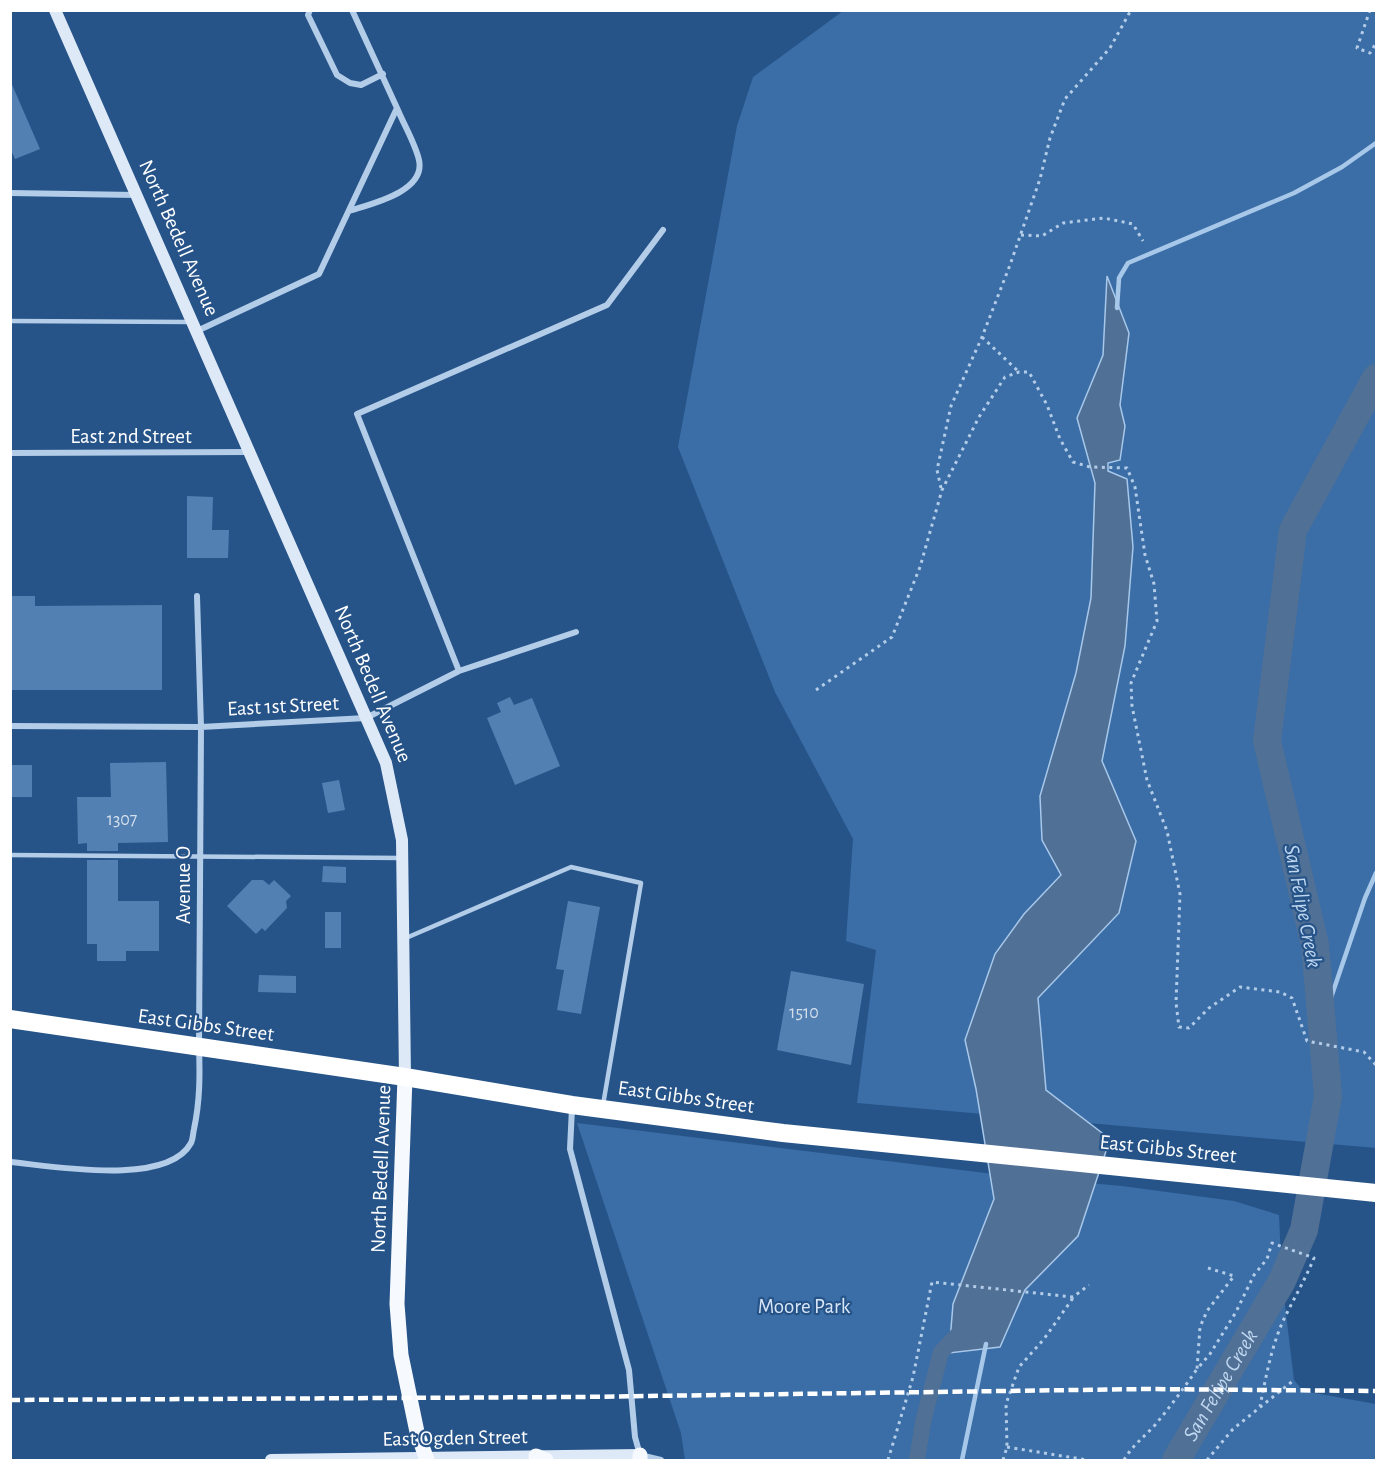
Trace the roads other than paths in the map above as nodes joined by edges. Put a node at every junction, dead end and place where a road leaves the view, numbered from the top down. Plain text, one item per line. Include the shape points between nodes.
1 (55, 10) edge
2 (310, 10) edge
3 (352, 10) edge
4 (382, 74) junction
5 (397, 108) junction
6 (10, 193) edge
7 (137, 195) junction
8 (349, 211) junction
9 (663, 230) dead end
10 (10, 321) edge
11 (195, 327) junction
12 (251, 452) junction
13 (10, 453) edge
14 (197, 596) dead end
15 (576, 632) dead end
16 (459, 671) junction
17 (366, 718) junction
18 (10, 726) edge
19 (201, 727) junction
20 (10, 855) edge
21 (200, 856) junction
22 (402, 858) junction
23 (403, 939) junction
24 (10, 1019) edge
25 (199, 1047) junction
26 (405, 1077) junction
27 (572, 1105) junction
28 (603, 1109) junction
29 (10, 1162) edge
30 (1368, 1192) edge
31 (541, 1458) edge
32 (640, 1458) edge
33 (282, 1460) edge
34 (271, 1461) edge
35 (427, 1461) edge
36 (661, 1461) edge

1 - 7 main road, North Bedell Avenue
2 - 4 street via 308,15 338,75 361,85
3 - 4 street
4 - 5 street
5 - 8 street
5 - 8 street via 420,162 416,179 402,192
6 - 7 street
7 - 11 main road, North Bedell Avenue
8 - 11 street via 320,274
9 - 16 street via 607,305 357,414
10 - 11 lane
11 - 12 main road, North Bedell Avenue
12 - 13 street, East 2nd Street
12 - 17 main road, North Bedell Avenue
14 - 19 street, Avenue O
15 - 16 street, East 1st Street
16 - 17 street, East 1st Street
17 - 19 street, East 1st Street
17 - 22 main road, North Bedell Avenue via 386,763
18 - 19 street, East 1st Street
19 - 21 street, Avenue O
20 - 21 lane
21 - 22 lane
21 - 25 street, Avenue O
22 - 23 main road, North Bedell Avenue
23 - 26 main road, North Bedell Avenue
23 - 28 lane via 571,867 641,883
24 - 25 highway, East Gibbs Street
25 - 26 highway, East Gibbs Street
25 - 29 street, Avenue O via 200,1093 191,1143 170,1163 135,1170 100,1170
26 - 27 highway, East Gibbs Street
26 - 35 main road, North Bedell Avenue via 397,1304 401,1355
27 - 28 highway, East Gibbs Street
27 - 32 street via 570,1149 628,1370
28 - 30 highway, East Gibbs Street via 783,1133
31 - 32 main road, East Ogden Street
31 - 33 main road, East Ogden Street
32 - 36 street
33 - 34 main road, East Ogden Street

